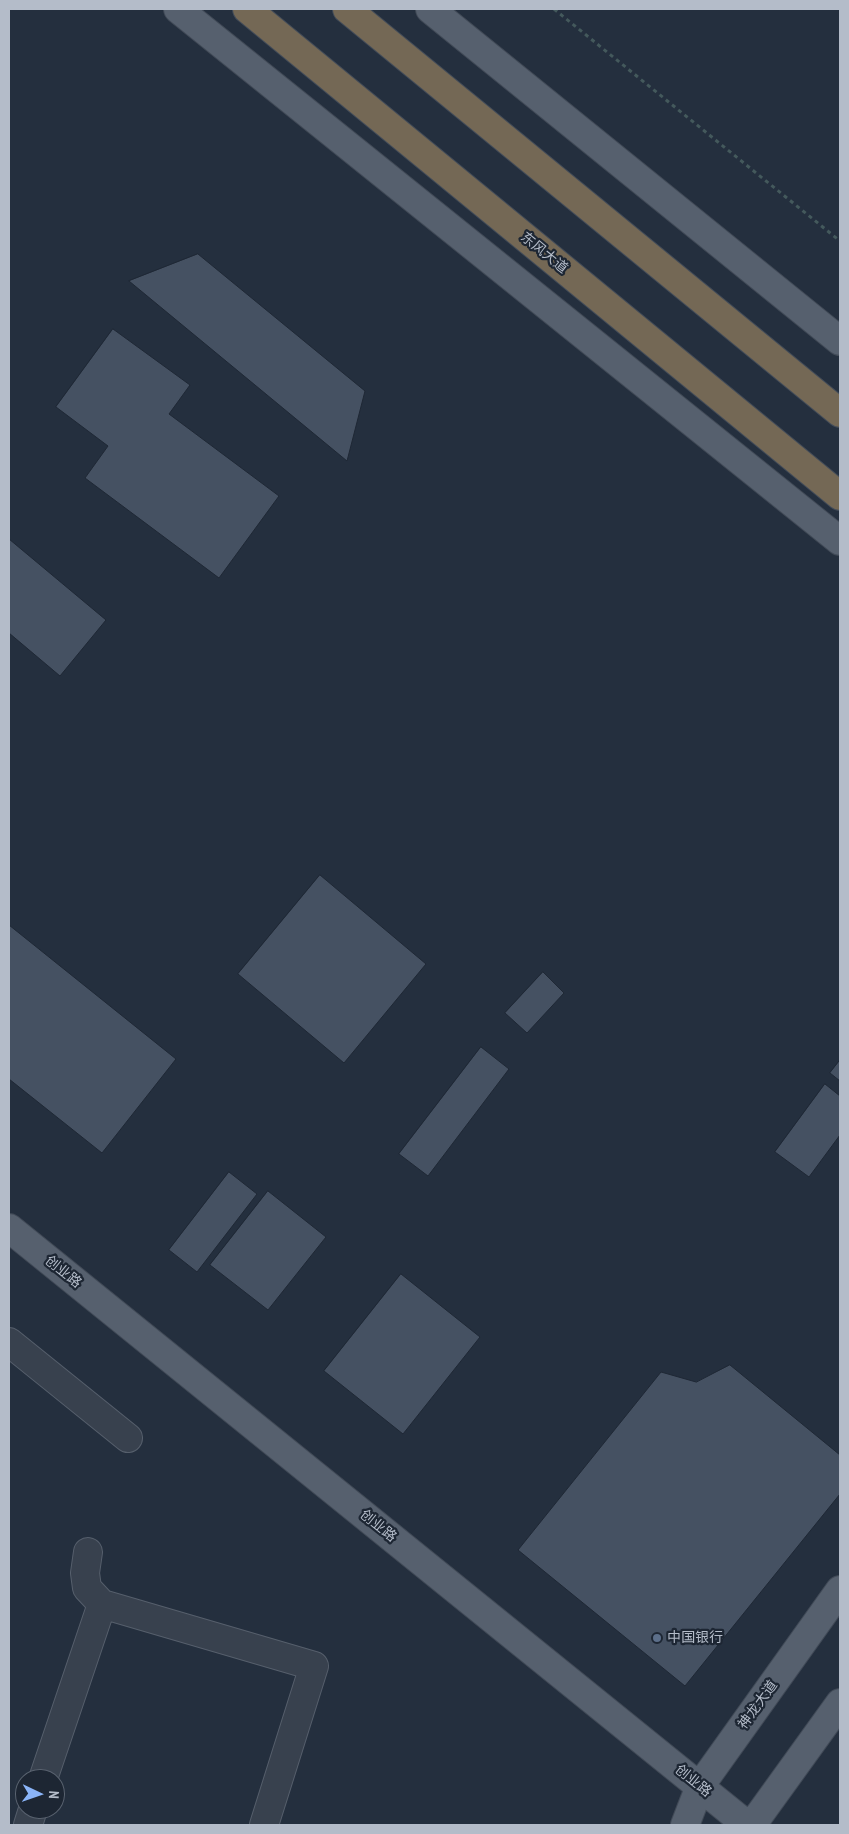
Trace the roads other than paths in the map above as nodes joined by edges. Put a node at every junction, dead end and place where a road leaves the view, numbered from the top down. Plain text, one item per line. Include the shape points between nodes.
1 (178, 9) edge
2 (247, 9) edge
3 (347, 9) edge
4 (430, 9) edge
5 (840, 341) edge
6 (840, 413) edge
7 (840, 496) edge
8 (840, 541) edge
9 (9, 1228) edge
10 (9, 1343) edge
11 (128, 1438) dead end
12 (88, 1552) dead end
13 (840, 1590) edge
14 (102, 1604) junction
15 (840, 1703) edge
16 (46, 1769) edge
17 (700, 1786) junction
18 (264, 1825) edge
19 (685, 1825) edge
20 (747, 1825) edge
21 (752, 1825) edge

1 - 8 main road
2 - 7 highway, 东风大道
3 - 6 highway
4 - 5 main road
9 - 17 main road, 创业路
10 - 11 lane
12 - 14 lane via 87,1588
13 - 17 main road, 神龙大道
14 - 16 lane
14 - 18 lane via 314,1666
15 - 21 main road
17 - 19 main road, 神龙大道
17 - 20 main road, 创业路

